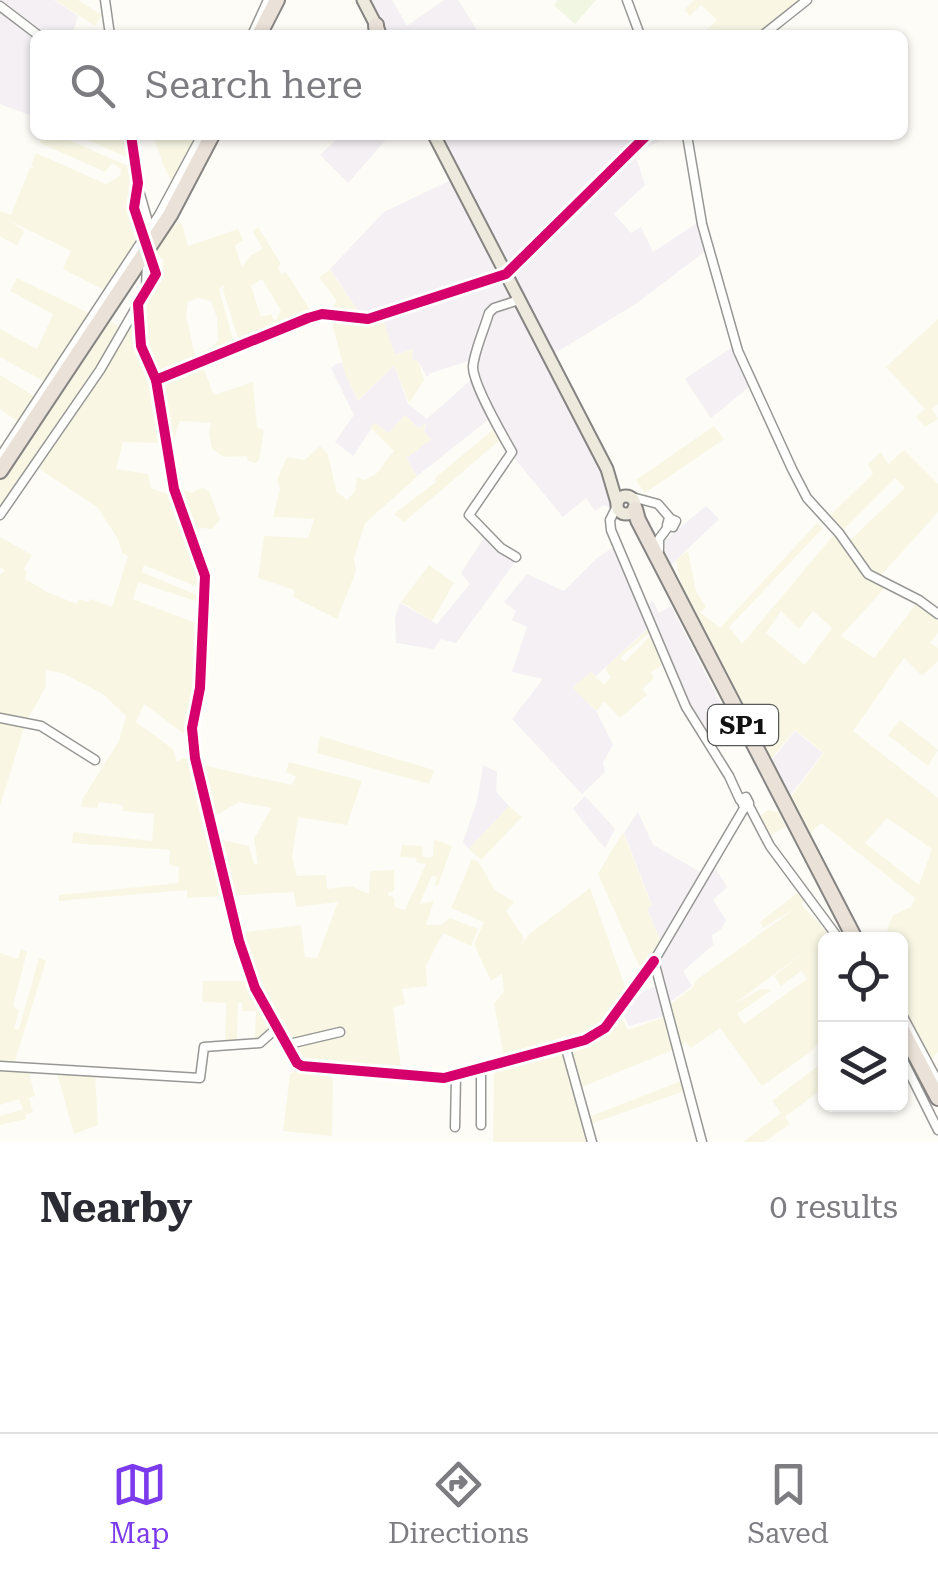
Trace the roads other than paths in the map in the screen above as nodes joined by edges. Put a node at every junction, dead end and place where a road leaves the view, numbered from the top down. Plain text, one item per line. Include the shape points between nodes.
1 (105, 0) edge
2 (268, 0) edge
3 (281, 0) edge
4 (363, 0) edge
5 (627, 0) edge
6 (807, 0) edge
7 (0, 6) edge
8 (31, 30) edge
9 (109, 30) edge
10 (261, 30) edge
11 (263, 30) edge
12 (377, 30) edge
13 (638, 30) edge
14 (769, 30) edge
15 (132, 140) edge
16 (207, 140) edge
17 (207, 140) edge
18 (208, 140) edge
19 (437, 140) edge
20 (642, 140) edge
21 (688, 140) edge
22 (146, 231) junction
23 (506, 274) junction
24 (146, 295) junction
25 (520, 300) junction
26 (138, 304) junction
27 (156, 380) junction
28 (0, 456) edge
29 (0, 469) edge
30 (623, 507) junction
31 (0, 515) edge
32 (516, 557) dead end
33 (938, 614) edge
34 (0, 718) edge
35 (95, 760) dead end
36 (744, 802) junction
37 (833, 932) edge
38 (852, 932) edge
39 (852, 932) edge
40 (654, 960) junction
41 (906, 1022) edge
42 (278, 1027) junction
43 (340, 1032) dead end
44 (908, 1041) edge
45 (288, 1044) junction
46 (564, 1045) junction
47 (908, 1052) edge
48 (0, 1066) edge
49 (481, 1068) junction
50 (908, 1070) edge
51 (456, 1076) junction
52 (938, 1082) edge
53 (938, 1098) edge
54 (938, 1109) edge
55 (481, 1125) dead end
56 (455, 1127) dead end
57 (938, 1130) edge
58 (592, 1142) edge
59 (702, 1142) edge

1 - 9 street
2 - 10 street
3 - 11 highway
4 - 12 main road
5 - 13 street
6 - 14 street
7 - 8 street
15 - 22 street via 138,183 133,200
16 - 22 street
17 - 29 highway
18 - 24 street via 184,201 146,261
19 - 23 main road, SP1
20 - 23 street
21 - 33 street via 702,224 738,352 792,469 868,574
22 - 24 street, bridge via 156,274
22 - 28 street
23 - 25 main road, SP1
23 - 27 street via 368,319 308,318
24 - 26 street
25 - 30 main road, SP1
25 - 32 street via 489,313 473,366 512,454 469,514
26 - 27 street via 141,346
26 - 31 street
27 - 42 street via 174,489 205,576 195,758 242,950 254,988
30 - 36 street via 610,525 613,538 702,736
30 - 38 street via 658,504 669,522 659,540 662,558
30 - 39 highway, SP1
34 - 35 street via 41,726
36 - 37 street
36 - 40 street
40 - 46 street via 605,1028
40 - 59 street
41 - 52 street
42 - 45 street
42 - 48 street via 260,1044 204,1046 200,1078
43 - 45 street
44 - 53 highway
45 - 51 street via 302,1066
46 - 49 street
46 - 58 street
47 - 54 highway
49 - 51 street
49 - 55 street
50 - 57 street
51 - 56 street

